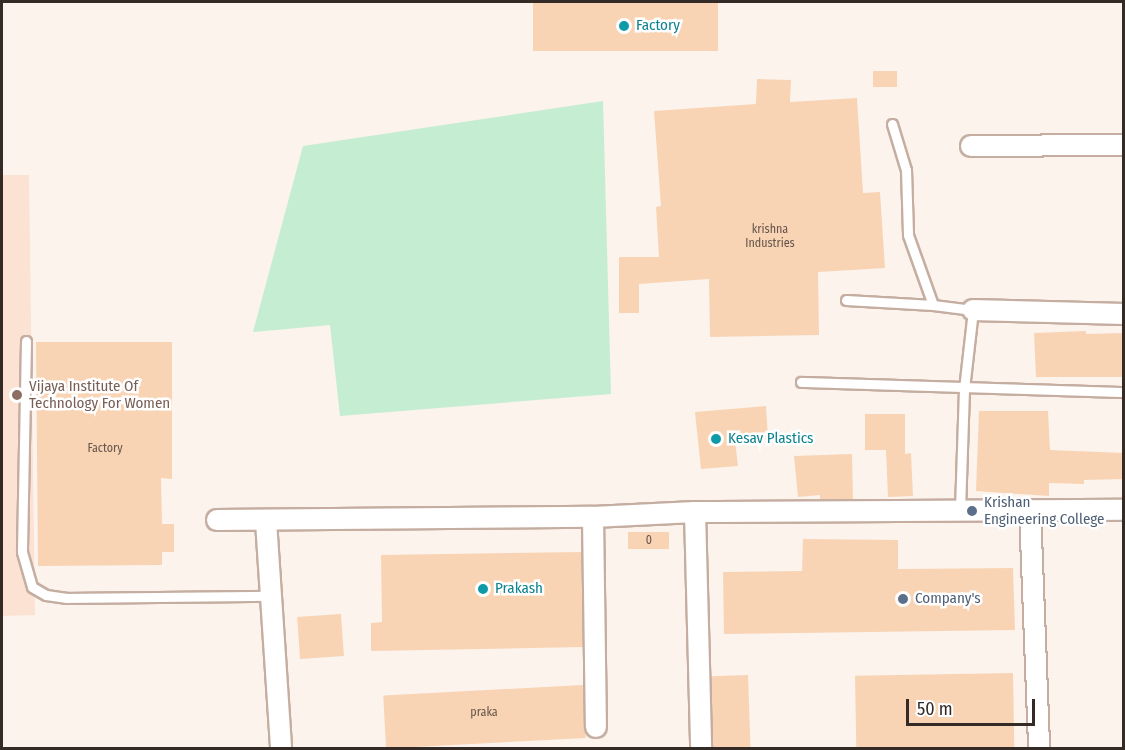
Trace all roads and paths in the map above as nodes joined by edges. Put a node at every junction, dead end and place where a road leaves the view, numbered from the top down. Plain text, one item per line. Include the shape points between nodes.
1 (892, 124) dead end
2 (1124, 145) edge
3 (971, 146) dead end
4 (846, 300) dead end
5 (933, 305) junction
6 (973, 310) junction
7 (1124, 314) edge
8 (26, 341) dead end
9 (801, 382) dead end
10 (964, 389) junction
11 (1124, 392) edge
12 (1030, 510) junction
13 (1124, 510) edge
14 (960, 511) junction
15 (695, 512) junction
16 (593, 517) junction
17 (217, 520) dead end
18 (266, 521) junction
19 (271, 596) junction
20 (596, 727) dead end
21 (281, 748) edge
22 (701, 748) edge
23 (1039, 748) edge

1 - 5 lane via 906,170 908,235
2 - 3 street
4 - 5 lane
5 - 6 lane
6 - 7 street
6 - 10 lane
8 - 19 lane via 22,552 32,587 46,595 67,598
9 - 10 lane
10 - 11 lane
10 - 14 lane
12 - 13 street
12 - 14 street
12 - 23 street
14 - 15 street
15 - 16 street
15 - 22 street
16 - 18 street
16 - 20 street
17 - 18 street
18 - 19 street
19 - 21 street

